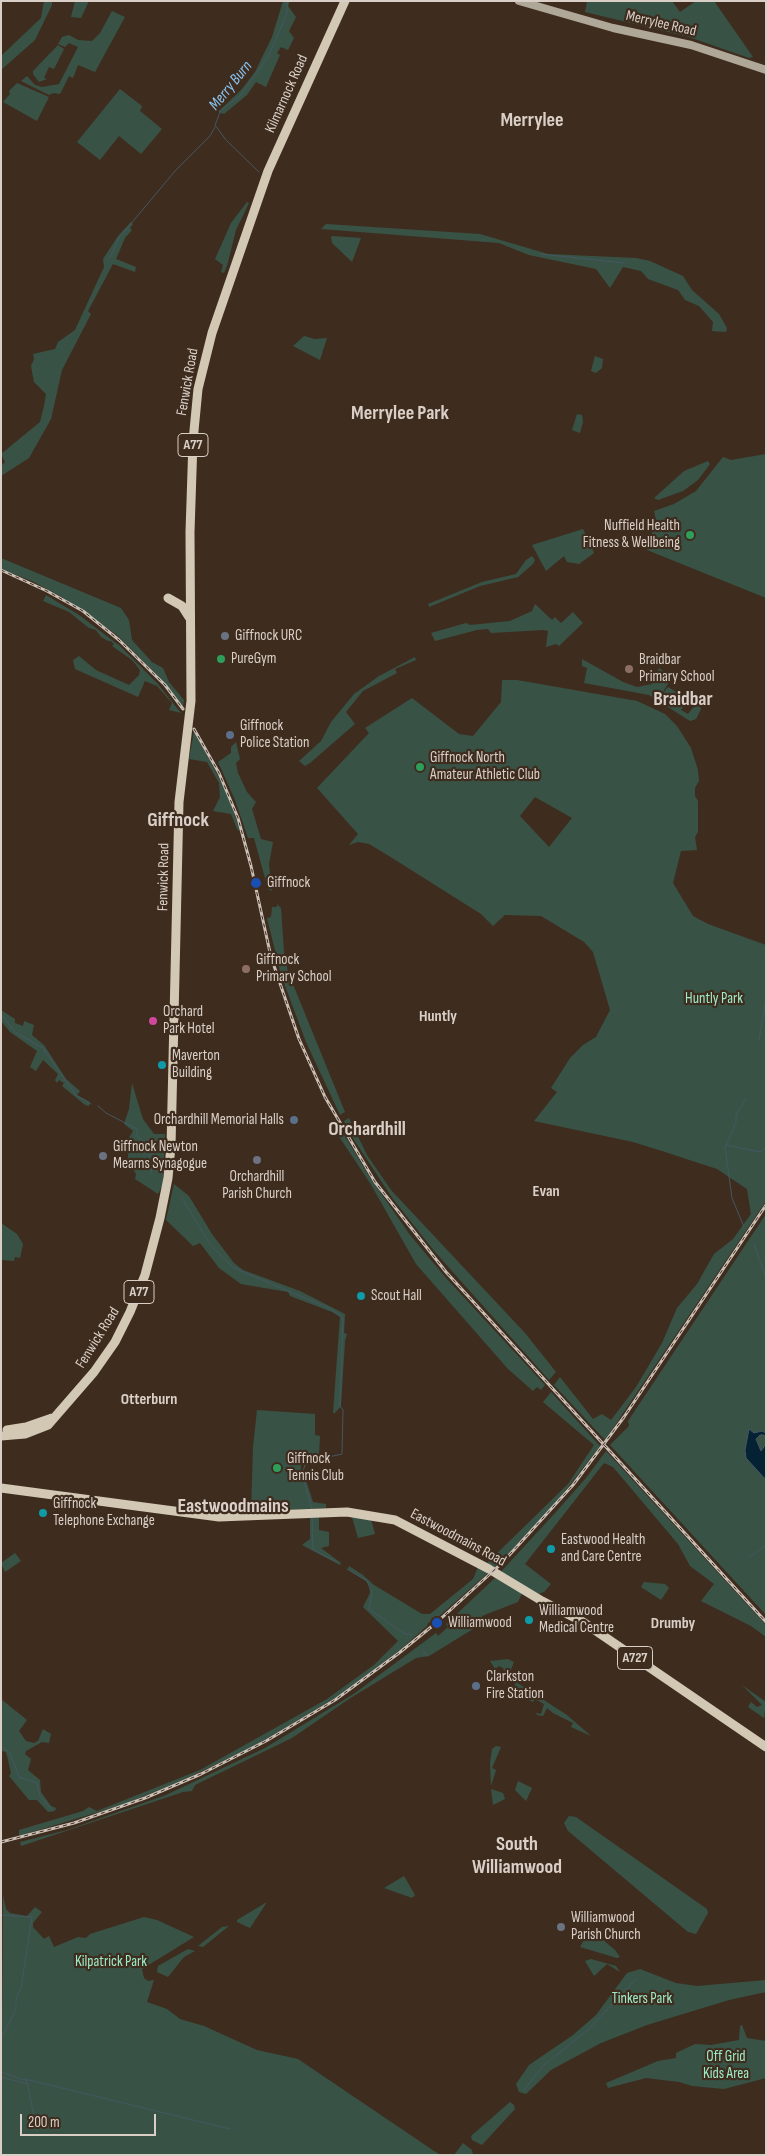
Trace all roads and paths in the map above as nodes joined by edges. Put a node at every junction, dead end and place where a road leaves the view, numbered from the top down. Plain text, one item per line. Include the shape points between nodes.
1 (345, 1) edge
2 (520, 1) edge
3 (766, 70) edge
4 (258, 200) joint
5 (168, 598) dead end
6 (190, 618) junction
7 (56, 1416) junction
8 (1, 1430) edge
9 (1, 1436) edge
10 (1, 1488) edge
11 (766, 1747) edge

1 - 4 main road, Kilmarnock Road / A77
2 - 3 main road, Merrylee Road via 613,28 691,45
4 - 6 main road, Fenwick Road / A77 via 212,333 198,390 193,442
5 - 6 main road via 182,606
6 - 7 main road, Fenwick Road / A77 via 190,711 180,802 171,1146 164,1202 145,1275 123,1326 94,1372
7 - 8 main road, Fenwick Road / A77 via 26,1427
7 - 9 main road, Fenwick Road / A77 via 48,1426 38,1430
10 - 11 main road, Eastwoodmains Road / A727 via 220,1517 347,1512 395,1520 592,1628

